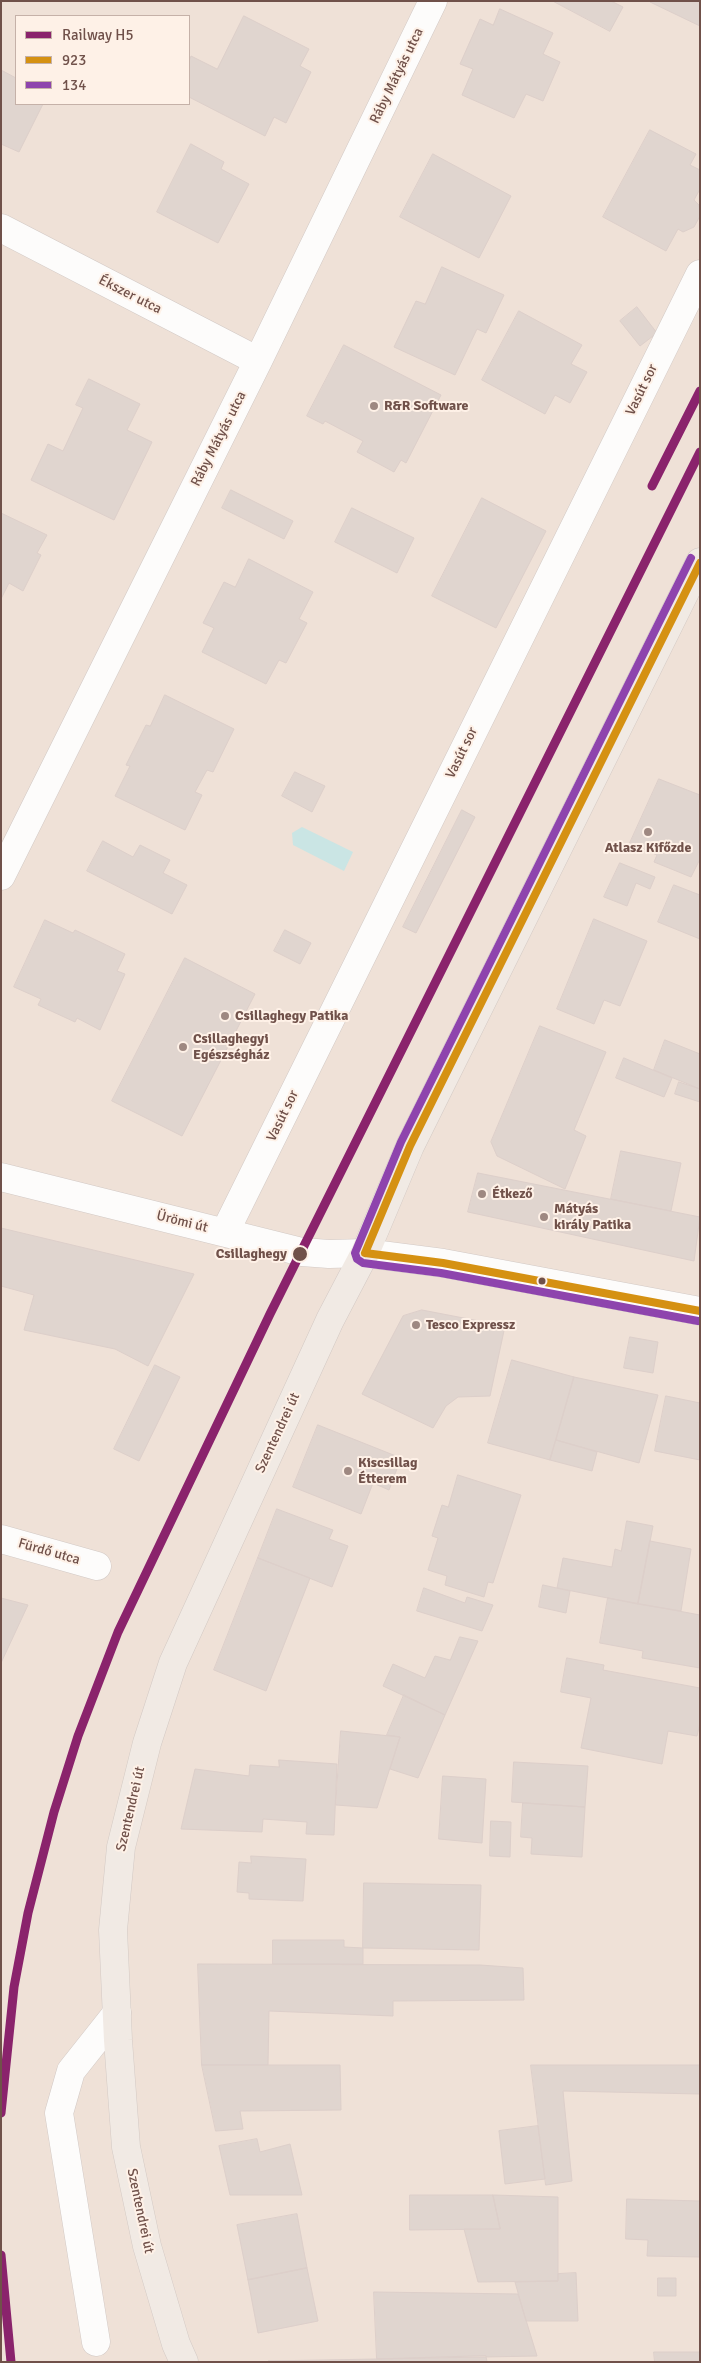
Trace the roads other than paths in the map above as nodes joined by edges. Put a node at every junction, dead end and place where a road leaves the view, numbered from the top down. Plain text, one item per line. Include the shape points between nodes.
1 (433, 1) edge
2 (1, 228) edge
3 (700, 274) edge
4 (258, 361) junction
5 (700, 562) edge
6 (1, 876) edge
7 (1, 1177) edge
8 (225, 1232) junction
9 (365, 1253) junction
10 (700, 1311) edge
11 (1, 1539) edge
12 (97, 1566) dead end
13 (117, 2013) junction
14 (96, 2342) dead end
15 (184, 2362) edge

1 - 4 street, Ráby Mátyás utca
2 - 4 street, Ékszer utca
3 - 8 street, Vasút sor
4 - 6 street, Ráby Mátyás utca
5 - 9 main road, Szentendrei út via 410,1146
7 - 8 street, Ürömi út
8 - 9 street, Ürömi út via 302,1252
9 - 10 street, Ürömi út via 443,1263
9 - 13 main road, Szentendrei út via 330,1320 211,1577 173,1663 152,1725 121,1847 113,1930
11 - 12 street, Fürdő utca
13 - 14 street via 71,2071 59,2113
13 - 15 main road, Szentendrei út via 126,2147 147,2246

